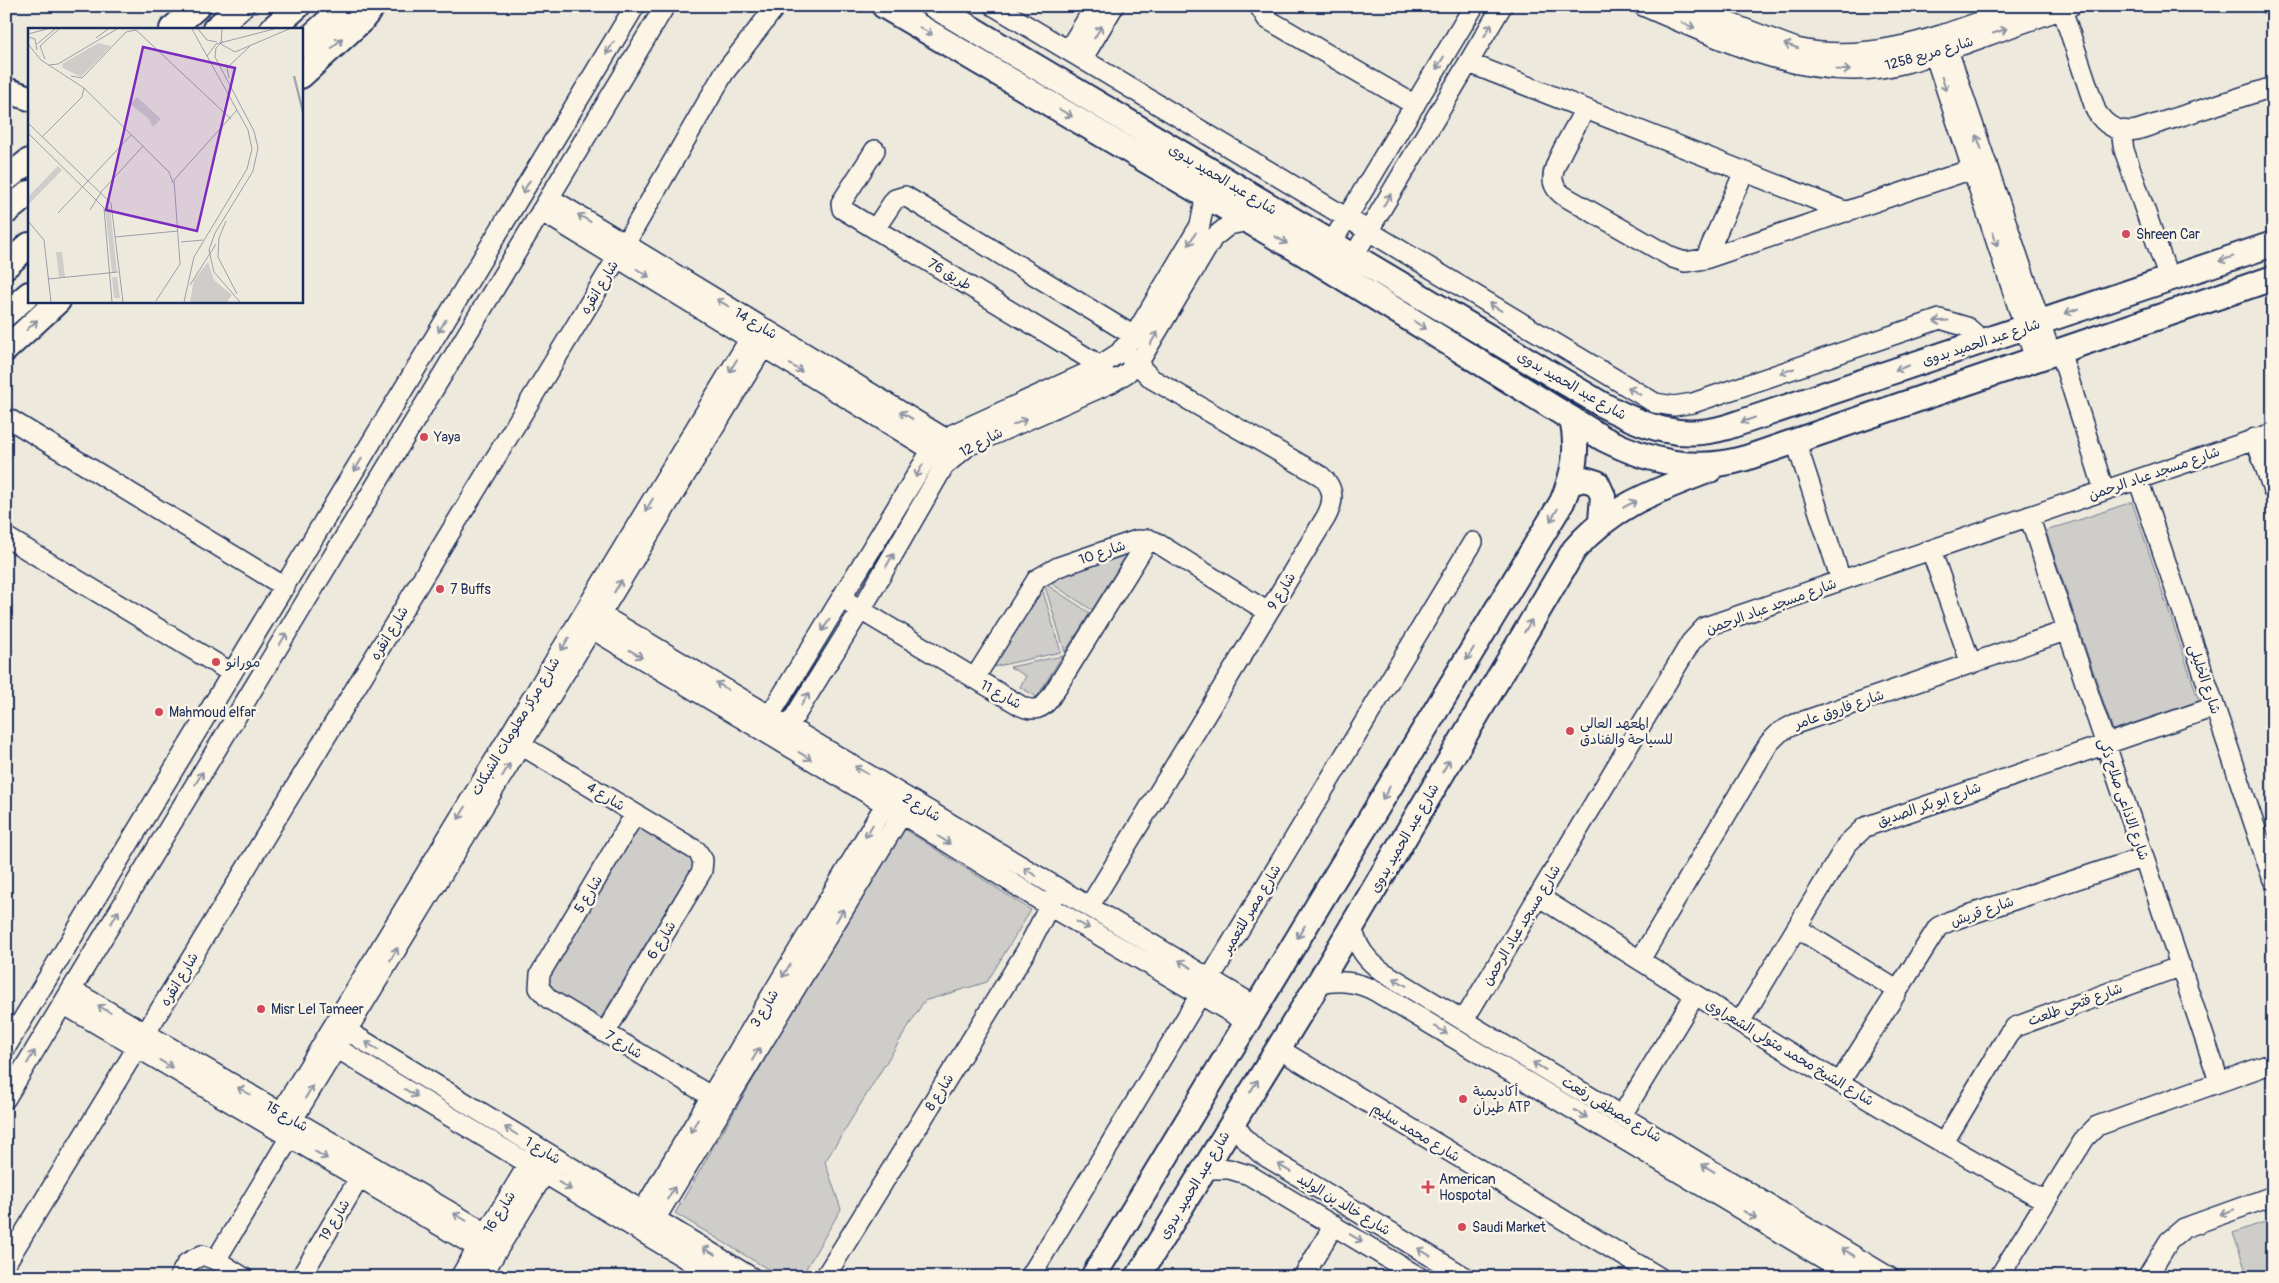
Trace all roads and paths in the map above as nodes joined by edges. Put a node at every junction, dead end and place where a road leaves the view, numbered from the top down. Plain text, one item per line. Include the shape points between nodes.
1 (198, 6) edge
2 (241, 6) edge
3 (298, 6) edge
4 (345, 6) edge
5 (373, 6) edge
6 (635, 6) edge
7 (665, 6) edge
8 (776, 6) edge
9 (884, 6) edge
10 (934, 6) edge
11 (994, 6) edge
12 (1096, 6) edge
13 (1114, 6) edge
14 (1259, 6) edge
15 (1474, 6) edge
16 (1502, 6) edge
17 (1643, 6) edge
18 (1685, 6) edge
19 (2024, 6) edge
20 (2066, 8) edge
21 (173, 28) edge
22 (216, 28) edge
23 (273, 28) edge
24 (1736, 36) junction
25 (1938, 44) junction
26 (302, 45) edge
27 (1076, 54) junction
28 (1469, 64) junction
29 (302, 75) edge
30 (2273, 87) edge
31 (6, 90) edge
32 (28, 98) edge
33 (1414, 105) junction
34 (1585, 109) junction
35 (2121, 131) junction
36 (875, 150) dead end
37 (28, 162) edge
38 (1979, 166) junction
39 (1744, 172) junction
40 (6, 179) edge
41 (1202, 193) junction
42 (28, 194) edge
43 (545, 204) junction
44 (6, 212) edge
45 (1847, 212) junction
46 (1347, 218) junction
47 (1249, 221) junction
48 (874, 229) junction
49 (1368, 231) junction
50 (1331, 244) junction
51 (2273, 244) edge
52 (28, 246) edge
53 (622, 251) junction
54 (1353, 256) junction
55 (1705, 259) junction
56 (6, 266) edge
57 (2273, 278) edge
58 (2169, 279) junction
59 (28, 295) edge
60 (57, 302) edge
61 (6, 314) edge
62 (2032, 325) junction
63 (761, 336) junction
64 (1983, 341) junction
65 (1128, 343) junction
66 (1072, 348) junction
67 (6, 349) edge
68 (2048, 355) junction
69 (1136, 365) junction
70 (1099, 367) junction
71 (1067, 381) junction
72 (1111, 383) junction
73 (6, 417) edge
74 (1572, 419) junction
75 (2264, 436) edge
76 (1796, 442) junction
77 (938, 444) junction
78 (963, 449) junction
79 (948, 461) junction
80 (1727, 464) junction
81 (2138, 479) junction
82 (1570, 483) junction
83 (2104, 490) junction
84 (2273, 490) edge
85 (2029, 516) junction
86 (1601, 521) junction
87 (6, 536) edge
88 (1149, 539) junction
89 (1472, 542) dead end
90 (1931, 550) junction
91 (1841, 580) junction
92 (284, 587) junction
93 (842, 598) junction
94 (861, 610) junction
95 (1268, 612) junction
96 (590, 617) junction
97 (2068, 630) junction
98 (1971, 664) junction
99 (232, 673) junction
100 (974, 679) junction
101 (2214, 707) junction
102 (765, 722) junction
103 (784, 733) junction
104 (2106, 744) junction
105 (521, 745) junction
106 (889, 797) junction
107 (906, 807) junction
108 (635, 814) junction
109 (692, 848) joint
110 (2144, 856) junction
111 (2273, 880) edge
112 (1059, 889) junction
113 (1538, 896) junction
114 (1049, 906) junction
115 (1089, 907) junction
116 (1352, 927) junction
117 (1797, 928) junction
118 (1640, 960) junction
119 (1374, 966) junction
120 (2180, 966) junction
121 (540, 974) joint
122 (1318, 984) junction
123 (1205, 986) junction
124 (1365, 986) junction
125 (1897, 990) junction
126 (1695, 995) junction
127 (68, 997) junction
128 (1252, 1014) junction
129 (1464, 1020) junction
130 (1740, 1022) junction
131 (341, 1027) junction
132 (605, 1033) junction
133 (142, 1040) junction
134 (330, 1044) junction
135 (6, 1047) edge
136 (1277, 1048) junction
137 (2273, 1063) edge
138 (2219, 1081) junction
139 (1840, 1082) junction
140 (6, 1098) edge
141 (718, 1100) junction
142 (1622, 1115) junction
143 (1232, 1121) junction
144 (284, 1126) junction
145 (1943, 1144) junction
146 (1252, 1146) junction
147 (542, 1160) junction
148 (1203, 1169) junction
149 (364, 1171) junction
150 (1240, 1171) junction
151 (2273, 1196) edge
152 (2046, 1201) junction
153 (644, 1223) junction
154 (1334, 1225) junction
155 (490, 1245) junction
156 (216, 1260) junction
157 (6, 1263) edge
158 (178, 1277) edge
159 (243, 1277) edge
160 (301, 1277) edge
161 (460, 1277) edge
162 (481, 1277) edge
163 (716, 1277) edge
164 (751, 1277) edge
165 (825, 1277) edge
166 (1030, 1277) edge
167 (1093, 1277) edge
168 (1138, 1277) edge
169 (1303, 1277) edge
170 (1419, 1277) edge
171 (1465, 1277) edge
172 (1659, 1277) edge
173 (1854, 1277) edge
174 (1889, 1277) edge
175 (1999, 1277) edge
176 (2147, 1277) edge

1 - 21 main road
2 - 22 main road
3 - 23 main road
4 - 26 main road
29 -> 5 main road
6 -> 92 street
7 - 43 street
8 - 53 street, شارع انقره via 724,74
9 -> 41 main road, شارع عبد الحميد بدوى
10 - 50 main road, شارع عبد الحميد بدوى
11 - 27 street
12 - 27 street
27 -> 13 street
14 - 33 street via 1267,18
15 -> 33 street
28 -> 16 street
17 -> 24 street, شارع مربع 1258
18 - 24 street, شارع مربع 1258
19 - 25 street, شارع مربع 1258
25 -> 20 street, شارع مربع 1258
20 - 35 street via 2096,111 2106,124
24 - 25 street, شارع مربع 1258 via 1829,53
25 - 38 street
27 - 46 street
28 - 34 street
49 -> 28 street
30 - 35 street via 2137,130
31 - 32 main road
33 - 46 street
34 - 39 street
34 - 55 street via 1554,171 1553,183 1559,193 1673,258 1686,262
35 - 58 street via 2127,159
36 - 48 street, طريق 76 via 841,205
37 - 40 main road
38 - 45 street
38 - 62 street
39 - 45 street
39 - 55 street
41 - 47 main road, شارع عبد الحميد بدوى
41 -> 65 street, شارع 12 via 1204,205 1200,224
42 - 44 main road
43 - 53 street, شارع 14
127 -> 43 street
45 - 55 street
46 - 49 street
46 - 50 street
69 -> 47 street, شارع 12 via 1213,238 1229,225
47 -> 74 main road, شارع عبد الحميد بدوى
48 - 65 street, شارع 9 via 897,198 905,196
48 - 66 street, طريق 76
49 - 54 street
64 -> 49 street via 1967,327 1940,319 1692,403 1664,405 1639,394
50 - 54 main road, شارع عبد الحميد بدوى
51 -> 58 main road, شارع عبد الحميد بدوى
52 - 56 main road
53 - 63 street, شارع 14
53 - 133 street, شارع انقره
64 -> 54 main road, شارع عبد الحميد بدوى via 1721,429 1701,433 1673,432 1654,429 1603,405
57 - 68 main road, شارع عبد الحميد بدوى
58 -> 62 main road, شارع عبد الحميد بدوى
59 - 61 main road
67 -> 60 main road
62 - 64 main road, شارع عبد الحميد بدوى
62 - 68 street
63 - 77 street, شارع 14
63 - 96 street, شارع مركز معلومات الشبكات
65 - 69 street, شارع 9
65 - 70 street, شارع 12
66 - 70 street, طريق 76
66 - 71 street
68 - 76 main road, شارع عبد الحميد بدوى
68 - 83 street
69 - 72 street, شارع 12
69 - 95 street, شارع 9 via 1152,379 1316,473 1330,486 1332,496 1328,512
70 - 71 street, شارع 12
70 - 72 street, طريق 76
71 - 77 street, شارع 12
78 -> 72 street, شارع 12
73 - 92 street
74 - 80 main road, شارع عبد الحميد بدوى via 1622,448 1657,460 1690,466
74 - 82 main road via 1576,456
75 - 81 street, شارع مسجد عباد الرحمن
75 - 84 street
76 - 80 main road, شارع عبد الحميد بدوى
76 - 91 street
77 - 78 street, شارع 14
77 - 79 street, شارع 14
77 -> 93 street
78 - 79 street, شارع 12
94 -> 79 street, شارع 12 via 938,473
86 -> 80 main road, شارع عبد الحميد بدوى via 1650,494
81 - 83 street, شارع مسجد عباد الرحمن
81 - 101 street, شارع الخليلى
82 - 86 main road via 1584,479 1597,483 1603,496
82 -> 128 main road via 1562,502
83 - 85 street, شارع مسجد عباد الرحمن
85 - 90 street, شارع مسجد عباد الرحمن
85 - 97 street, شارع الاذاعى صلاح ذكى
116 -> 86 main road, شارع عبد الحميد بدوى via 1563,567
87 - 99 street
88 - 95 street
88 - 100 street, شارع 10 via 1133,541 1058,567 1037,579
88 - 100 street, شارع 11 via 1044,706 1025,708
89 - 123 street, شارع مصر للتعمير
90 - 91 street, شارع مسجد عباد الرحمن
90 - 98 street
91 - 113 street, شارع مسجد عباد الرحمن via 1712,624 1695,636
92 - 99 street
93 - 94 street, شارع 11
93 -> 102 street
94 - 100 street, شارع 11
103 -> 94 street, شارع 12
95 - 115 street, شارع 9
96 - 102 street, شارع 2
96 - 105 street, شارع مركز معلومات الشبكات
96 -> 131 street, شارع مركز معلومات الشبكات
97 - 98 street, شارع فاروق عامر
97 - 104 street, شارع الاذاعى صلاح ذكى
98 - 118 street, شارع فاروق عامر via 1794,724 1774,737
99 - 135 street
101 - 104 street, شارع ابو بكر الصديق
101 - 111 street, شارع الخليلى
102 - 103 street, شارع 2
103 - 106 street, شارع 2
104 - 110 street, شارع الاذاعى صلاح ذكى
104 - 117 street, شارع ابو بكر الصديق via 1865,827 1847,844
105 - 108 street, شارع 4
131 -> 105 street, شارع مركز معلومات الشبكات
106 - 107 street, شارع 2
106 -> 141 street, شارع 3
112 -> 107 street, شارع 2
107 -> 114 street, شارع 2
141 -> 107 street, شارع 3
108 - 109 street, شارع 4
108 - 121 street, شارع 5
109 - 132 street, شارع 6 via 700,855 702,871
110 - 120 street, شارع الاذاعى صلاح ذكى
110 - 125 street, شارع قريش via 1944,923 1934,931
112 - 114 street, شارع 8
112 - 115 street, شارع 2
113 - 118 street, شارع الشيخ محمد متولى الشعراوى
113 - 129 street, شارع مسجد عباد الرحمن
114 -> 123 street, شارع 2
114 - 165 street, شارع 8 via 1026,951
123 -> 115 street, شارع 2
116 - 119 street, شارع مصطفى رفعت via 1360,948
116 - 122 main road, شارع عبد الحميد بدوى
117 - 125 street
117 - 130 street, شارع ابو بكر الصديق
118 - 126 street, شارع الشيخ محمد متولى الشعراوى
119 - 124 street via 1363,975
129 -> 119 street, شارع مصطفى رفعت
120 - 138 street, شارع الاذاعى صلاح ذكى
120 - 145 street, شارع فتحى طلعت via 2015,1027
121 - 132 street, شارع 7 via 538,984 545,997
122 - 124 street, شارع مصطفى رفعت via 1344,981
122 - 136 main road, شارع عبد الحميد بدوى
123 - 128 street, شارع 2
123 - 166 street, شارع مصر للتعمير
124 -> 173 street, شارع مصطفى رفعت
125 - 139 street, شارع قريش
126 - 130 street, شارع الشيخ محمد متولى الشعراوى
126 - 142 street
127 - 133 street, شارع 15
140 -> 127 street
128 - 167 main road
142 -> 129 street, شارع مصطفى رفعت
130 - 139 street, شارع الشيخ محمد متولى الشعراوى
131 - 134 street, شارع مركز معلومات الشبكات
147 -> 131 street, شارع 1
132 - 141 street, شارع 7
133 - 144 street, شارع 15
133 - 157 street, شارع انقره
134 - 144 street, شارع مركز معلومات الشبكات
134 -> 147 street, شارع 1
143 -> 136 main road, شارع عبد الحميد بدوى
136 - 172 street, شارع محمد سليم
137 - 138 street
138 - 152 street via 2098,1126 2085,1138
139 - 145 street, شارع الشيخ محمد متولى الشعراوى
141 - 153 street, شارع 3
174 -> 142 street, شارع مصطفى رفعت
143 - 146 street, شارع خالد بن الوليد
143 - 148 main road, شارع عبد الحميد بدوى
144 - 149 street, شارع 15
144 - 156 street, شارع مركز معلومات الشبكات
145 - 152 street, شارع الشيخ محمد متولى الشعراوى
146 - 150 street
171 -> 146 street, شارع خالد بن الوليد
147 - 153 street, شارع 1
147 - 155 street, شارع 16
148 - 150 street, شارع خالد بن الوليد
148 - 168 main road, شارع عبد الحميد بدوى
149 - 155 street, شارع 15
149 - 160 street, شارع 19
150 - 154 street, شارع خالد بن الوليد
151 -> 176 street via 2184,1228 2169,1241
152 - 175 street
153 - 163 street, شارع 1
164 -> 153 street, شارع 1
154 - 169 street
154 -> 170 street, شارع خالد بن الوليد
155 - 161 street, شارع 16
155 - 162 street, شارع 16
156 - 158 street via 202,1255 196,1257 187,1263
156 - 159 street

